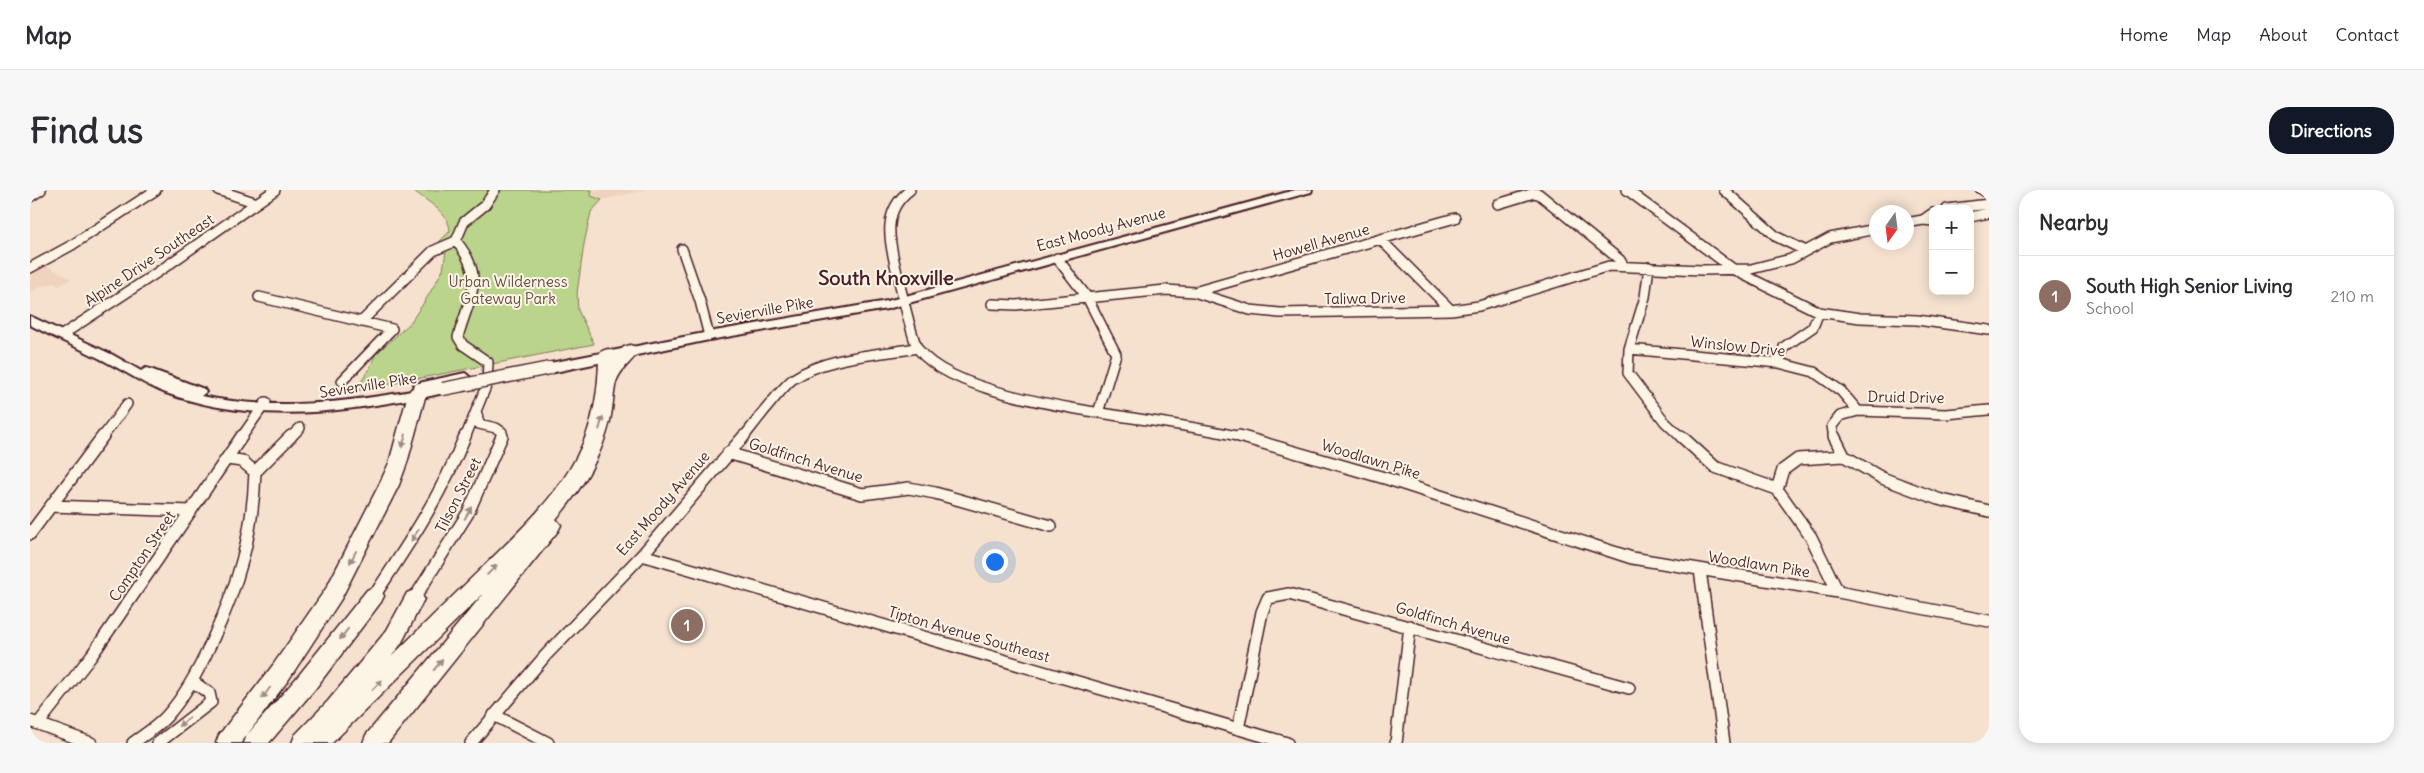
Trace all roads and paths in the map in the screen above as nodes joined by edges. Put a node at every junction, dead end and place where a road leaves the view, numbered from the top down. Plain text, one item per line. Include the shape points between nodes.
1 (41, 190) edge
2 (156, 190) edge
3 (218, 190) edge
4 (275, 190) edge
5 (495, 190) edge
6 (910, 190) edge
7 (1307, 190) edge
8 (1627, 190) edge
9 (1724, 190) edge
10 (1982, 190) edge
11 (1989, 195) edge
12 (30, 197) edge
13 (257, 203) junction
14 (1498, 204) dead end
15 (1989, 204) edge
16 (1974, 206) edge
17 (1989, 213) edge
18 (1929, 216) edge
19 (1974, 216) edge
20 (1456, 218) dead end
21 (1923, 220) junction
22 (1929, 221) edge
23 (1914, 222) edge
24 (1869, 230) edge
25 (1380, 239) junction
26 (456, 241) junction
27 (682, 249) dead end
28 (1806, 251) junction
29 (1057, 258) junction
30 (1623, 265) junction
31 (1649, 267) junction
32 (30, 268) edge
33 (1736, 271) junction
34 (1194, 292) junction
35 (259, 297) dead end
36 (1087, 297) junction
37 (904, 300) junction
38 (992, 304) dead end
39 (1451, 310) junction
40 (1819, 312) junction
41 (30, 320) edge
42 (361, 322) junction
43 (1989, 330) edge
44 (708, 333) junction
45 (62, 335) junction
46 (917, 348) junction
47 (1629, 349) junction
48 (630, 351) junction
49 (608, 352) junction
50 (1778, 363) junction
51 (551, 364) junction
52 (124, 365) junction
53 (342, 382) dead end
54 (608, 385) junction
55 (418, 390) junction
56 (127, 404) dead end
57 (263, 407) junction
58 (1989, 410) edge
59 (1858, 411) junction
60 (1098, 413) junction
61 (477, 414) junction
62 (484, 426) junction
63 (300, 428) dead end
64 (466, 437) junction
65 (728, 453) junction
66 (1844, 456) junction
67 (227, 459) junction
68 (582, 468) junction
69 (254, 472) junction
70 (1777, 489) junction
71 (50, 506) junction
72 (191, 511) junction
73 (1989, 511) edge
74 (1051, 526) dead end
75 (30, 534) edge
76 (642, 555) junction
77 (1700, 570) junction
78 (1838, 592) junction
79 (374, 596) joint
80 (414, 599) joint
81 (1989, 621) edge
82 (1410, 626) junction
83 (193, 682) junction
84 (1629, 688) dead end
85 (494, 715) junction
86 (34, 722) edge
87 (1238, 729) junction
88 (91, 743) edge
89 (133, 743) edge
90 (158, 743) edge
91 (227, 743) edge
92 (255, 743) edge
93 (303, 743) edge
94 (316, 743) edge
95 (374, 743) edge
96 (471, 743) edge
97 (548, 743) edge
98 (1287, 743) edge
99 (1396, 743) edge
100 (1724, 743) edge

1 - 12 street
2 - 32 street via 93,232
3 - 13 street
4 - 13 street, Alpine Drive Southeast
5 - 26 street via 485,205 464,222
6 - 37 street, Woodlawn Pike via 892,209 889,220 889,240
7 - 29 main road, East Moody Avenue
8 - 33 street
9 - 28 street via 1776,237
10 - 11 highway
13 - 45 street, Alpine Drive Southeast
14 - 30 street via 1534,193 1546,197
15 - 16 street
17 - 19 street
18 - 21 street
20 - 25 street, Howell Avenue
21 - 22 street
21 - 23 street
24 - 28 street via 1830,238
25 - 34 street, Howell Avenue
25 - 39 street
26 - 42 street via 433,251
26 - 61 street, Tilson Street via 464,249 475,274 474,290 458,337 463,346 485,358 489,368
27 - 44 street
28 - 33 street via 1776,264
29 - 36 street
29 - 37 main road, East Moody Avenue
30 - 31 street, Taliwa Drive
30 - 39 street, Taliwa Drive via 1596,268 1479,306
31 - 33 street, Taliwa Drive
31 - 47 street via 1645,297
33 - 40 street
34 - 36 street, Taliwa Drive via 1166,290
34 - 39 street, Taliwa Drive via 1250,310 1280,313
35 - 42 street
36 - 38 street, Taliwa Drive via 1016,305
36 - 60 street via 1116,354
37 - 44 main road, Sevierville Pike
37 - 46 street, Woodlawn Pike
40 - 43 street
40 - 50 street via 1812,327 1784,347
41 - 45 street, Sevierville Pike
42 - 53 street via 392,329
44 - 48 main road, Sevierville Pike
44 - 49 main road, Sevierville Pike
45 - 52 street, Sevierville Pike
46 - 60 street, Woodlawn Pike via 936,367 965,380 1004,393
46 - 65 street, East Moody Avenue via 828,364 804,373 782,389
47 - 50 street, Winslow Drive
47 - 70 street via 1628,374 1666,422 1715,467
48 - 49 main road, Sevierville Pike
48 - 54 highway via 612,370
49 - 51 main road, Sevierville Pike
49 - 54 highway
50 - 59 street, Winslow Drive via 1814,372 1841,391
51 - 55 main road, Sevierville Pike via 465,378
51 - 55 main road, Sevierville Pike, bridge via 443,389
52 - 57 street, Sevierville Pike via 214,396
52 - 57 street, Sevierville Pike via 143,378 190,398
68 -> 54 highway via 601,423
55 - 57 street, Sevierville Pike via 333,409
55 -> 91 highway via 389,485 334,593 299,648
56 - 71 street
57 - 67 street, Compton Street
58 - 59 street, Druid Drive via 1946,414
59 - 66 street, Druid Drive via 1840,416 1832,426 1835,442
60 - 77 street, Woodlawn Pike via 1234,435 1388,479 1632,558
61 - 62 street, Tilson Street via 478,422
61 - 64 street, Tilson Street
62 - 64 street
80 -> 62 street, Tilson Street via 472,505 502,438 499,429
63 - 69 street
64 -> 79 street, Tilson Street via 430,511
65 - 74 street, Goldfinch Avenue via 812,476 862,494 909,488
65 - 76 street, East Moody Avenue
66 - 70 street via 1798,459 1783,470
66 - 73 street via 1882,478 1938,499
67 - 69 street via 242,461
67 - 72 street, Compton Street
94 -> 68 highway via 539,523
95 -> 68 highway via 533,549 568,500
69 - 83 street via 254,503 245,557 229,606
70 - 78 street via 1811,537
71 - 72 street
71 - 75 street
72 - 86 street, Compton Street via 92,655
76 - 85 street, East Moody Avenue
76 - 87 street, Tipton Avenue Southeast
77 - 78 street, Woodlawn Pike
77 - 100 street
78 - 81 street, Woodlawn Pike
79 -> 92 highway
80 - 93 highway via 394,637 341,703
82 - 84 street, Goldfinch Avenue
82 - 87 street, Goldfinch Avenue via 1289,594 1268,598 1262,612
82 - 99 street
83 - 89 street via 165,718
83 -> 90 street via 209,693 211,702
85 - 96 street, East Moody Avenue
85 - 97 street
86 - 88 street
87 - 98 street, Tipton Avenue Southeast

